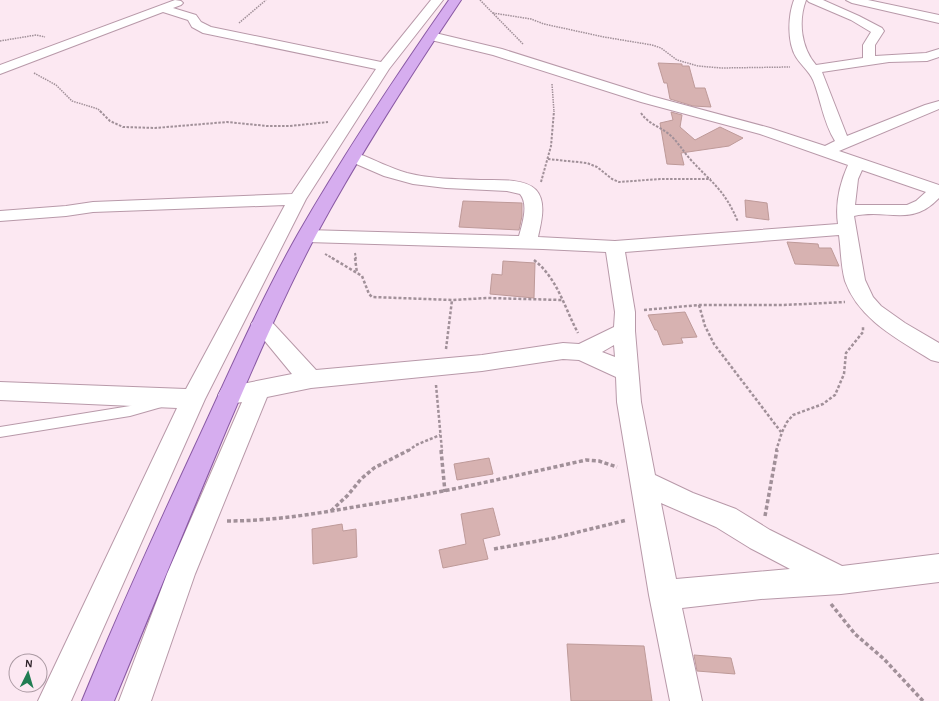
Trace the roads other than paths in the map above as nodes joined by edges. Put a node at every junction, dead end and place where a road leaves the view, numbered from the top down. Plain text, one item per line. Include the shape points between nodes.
1 (185, 0) edge
2 (437, 0) edge
3 (455, 0) edge
4 (800, 0) edge
5 (813, 0) edge
6 (852, 0) edge
7 (162, 8) junction
8 (939, 19) edge
9 (431, 36) junction
10 (933, 55) edge
11 (869, 61) junction
12 (939, 62) edge
13 (384, 67) junction
14 (814, 69) junction
15 (0, 70) edge
16 (939, 105) edge
17 (844, 142) junction
18 (827, 151) junction
19 (353, 157) junction
20 (858, 162) junction
21 (938, 191) edge
22 (297, 199) junction
23 (0, 202) edge
24 (93, 207) junction
25 (0, 216) edge
26 (846, 221) junction
27 (304, 241) junction
28 (616, 247) junction
29 (529, 250) junction
30 (625, 322) junction
31 (262, 324) junction
32 (585, 351) junction
33 (939, 354) edge
34 (626, 372) junction
35 (311, 379) junction
36 (259, 389) junction
37 (0, 390) edge
38 (230, 395) junction
39 (187, 399) junction
40 (0, 432) edge
41 (644, 482) junction
42 (939, 568) edge
43 (827, 581) junction
44 (664, 595) junction
45 (54, 701) edge
46 (98, 701) edge
47 (135, 701) edge
48 (686, 701) edge

1 - 7 street
2 - 13 street
3 - 9 main road
4 - 14 street via 795,17 798,45 801,54
5 - 11 street via 878,31 869,45
6 - 8 street
7 - 13 street via 192,17 196,24 207,30
7 - 15 street
9 - 18 street via 497,52
9 - 19 main road
10 - 11 street
10 - 12 street
11 - 14 street
13 - 22 street
14 - 17 street via 825,95 831,120
16 - 17 street
17 - 18 street
18 - 20 street
19 - 27 main road
19 - 29 street via 413,179 522,189 529,193 533,202
20 - 21 street
20 - 26 street via 850,179
21 - 26 street via 917,208 853,210
22 - 24 street
22 - 39 street
23 - 24 street via 36,200
24 - 25 street
26 - 28 street via 743,237
26 - 33 street via 855,280 864,302 897,328
27 - 29 street
27 - 31 main road
28 - 29 street
28 - 30 street
30 - 32 street
30 - 34 street
31 - 35 street
31 - 38 main road
32 - 34 street
32 - 35 street via 564,350 439,367
34 - 41 street
35 - 36 street
36 - 38 street
36 - 47 street via 181,574
37 - 39 street
38 - 46 main road
39 - 40 lane
39 - 45 street
41 - 43 street via 726,518
41 - 44 street
42 - 43 street
43 - 44 street
44 - 48 street

